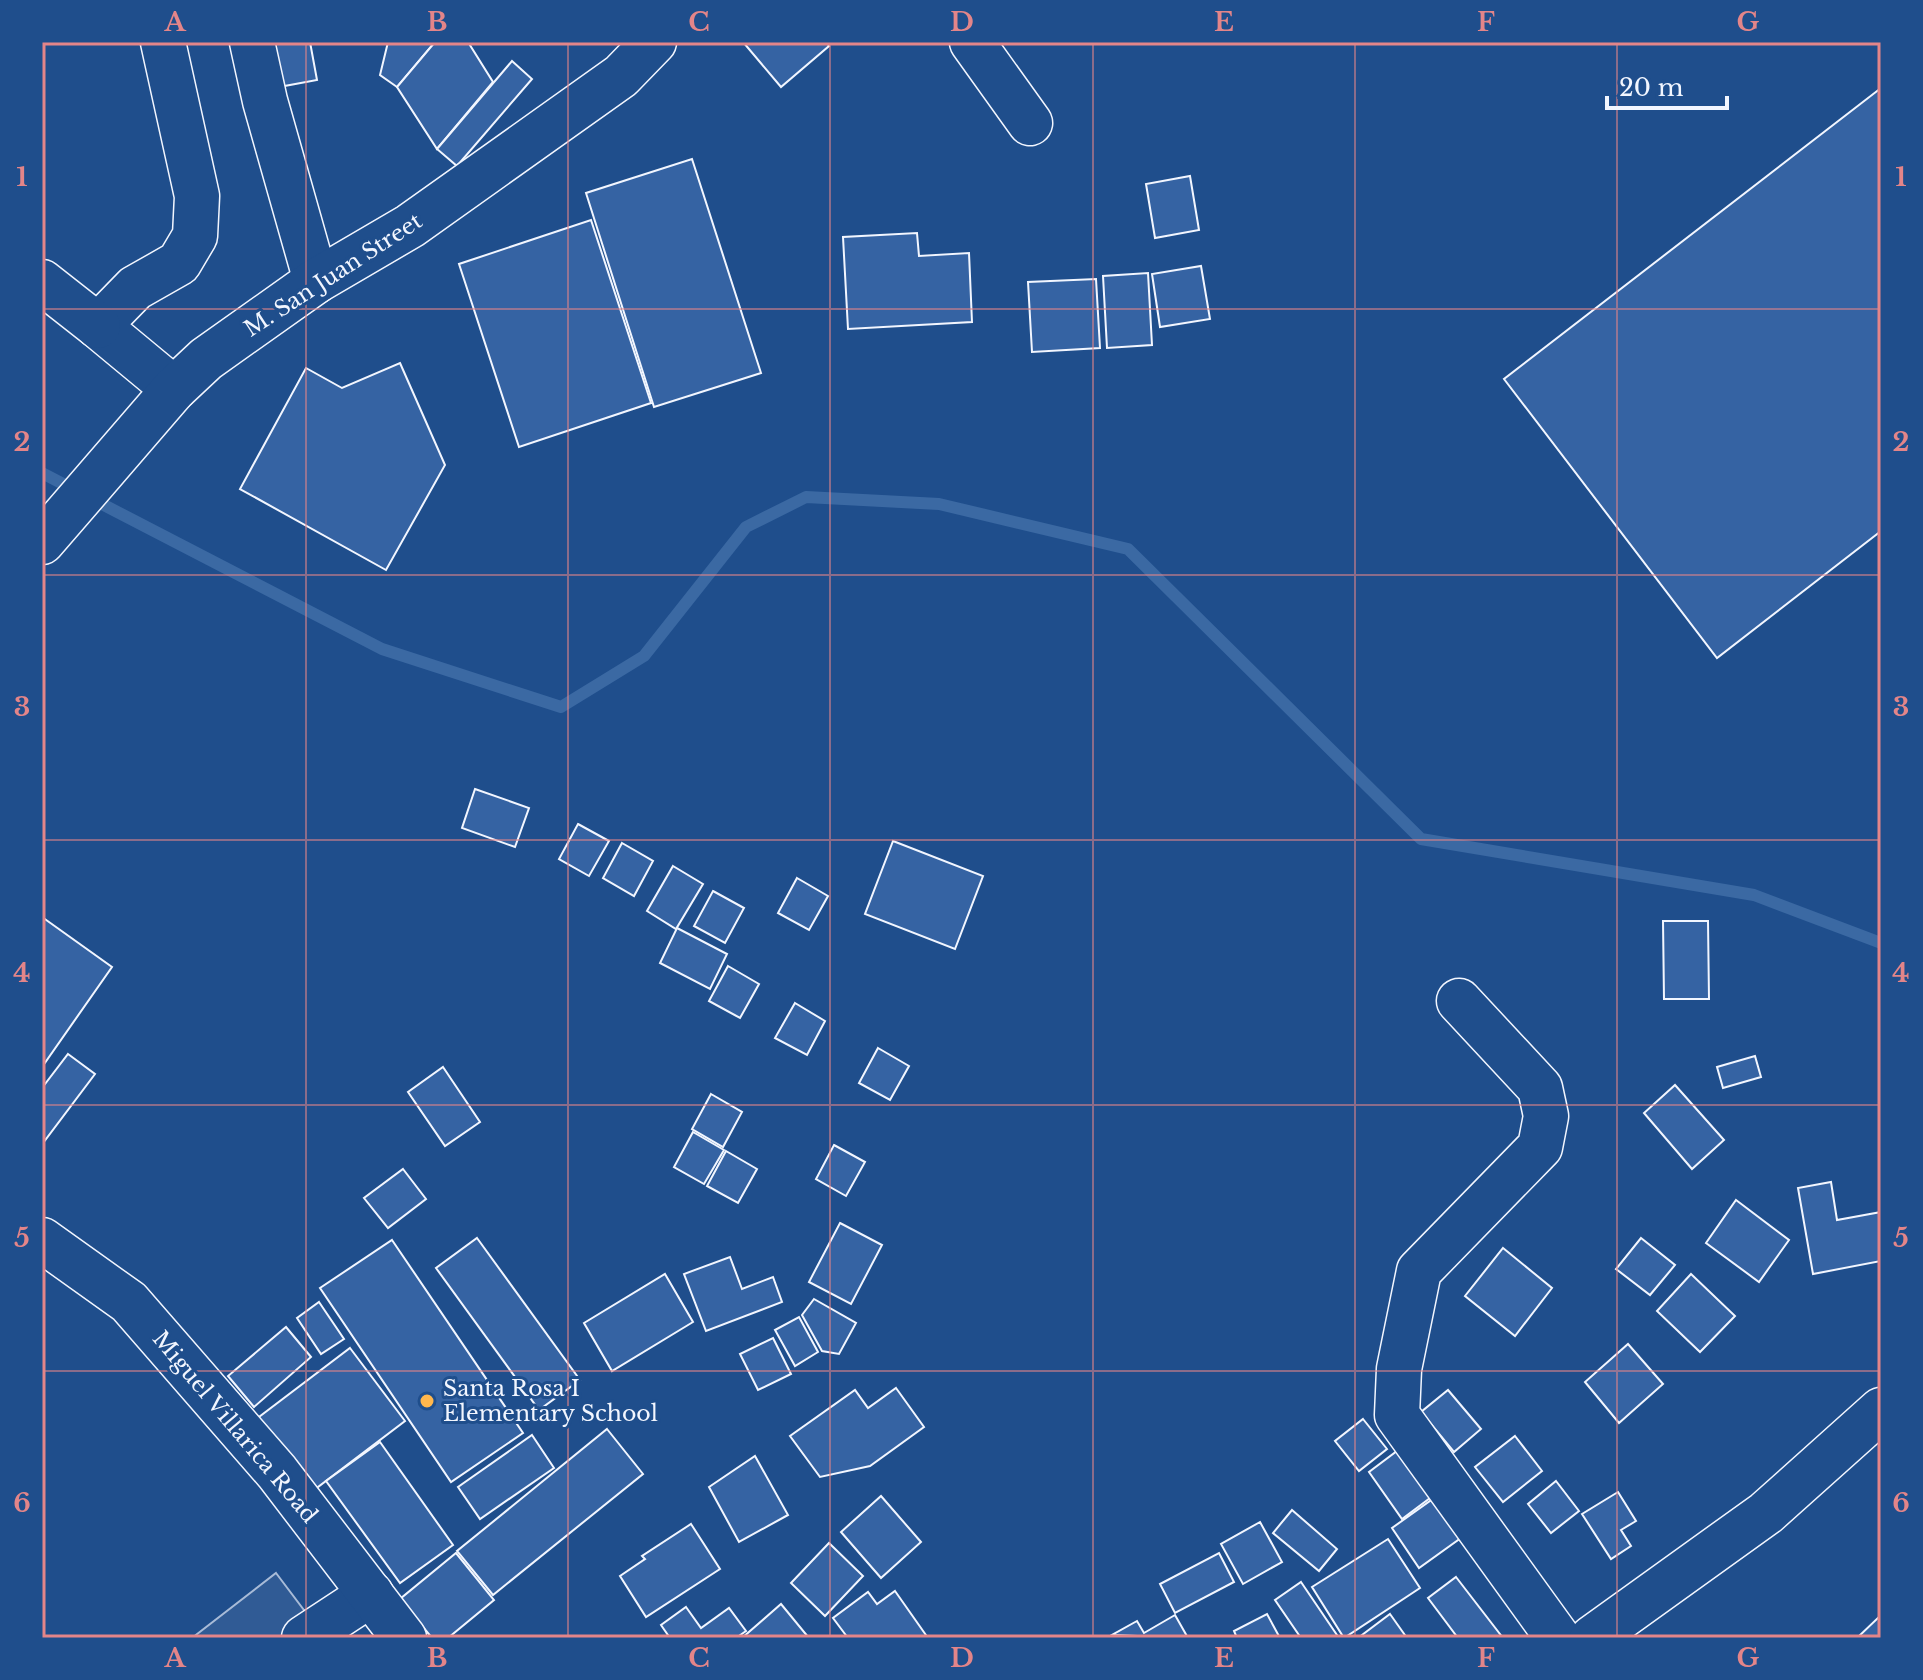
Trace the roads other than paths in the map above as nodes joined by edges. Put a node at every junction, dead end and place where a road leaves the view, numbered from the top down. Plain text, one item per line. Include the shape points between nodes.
1 (163, 42) edge
2 (252, 42) edge
3 (654, 42) edge
4 (972, 42) edge
5 (1030, 123) dead end
6 (316, 281) junction
7 (42, 282) edge
8 (98, 326) junction
9 (174, 389) junction
10 (42, 542) edge
11 (1459, 1001) dead end
12 (42, 1240) edge
13 (1881, 1410) edge
14 (371, 1594) junction
15 (304, 1638) edge
16 (404, 1638) edge
17 (1558, 1638) edge
18 (1592, 1638) edge

1 - 8 street via 197,196 195,236 179,263 135,288
2 - 6 street
3 - 6 street, M. San Juan Street via 621,76 410,226
4 - 5 street
6 - 9 street, M. San Juan Street via 206,359
7 - 8 street
8 - 9 street
9 - 10 street, M. San Juan Street
11 - 17 street via 1540,1088 1546,1116 1540,1147 1419,1271 1399,1369 1397,1415
12 - 14 street, Miguel Villarica Road via 129,1302 277,1472
13 - 18 street via 1766,1513
14 - 15 street
14 - 16 street, Miguel Villarica Road

